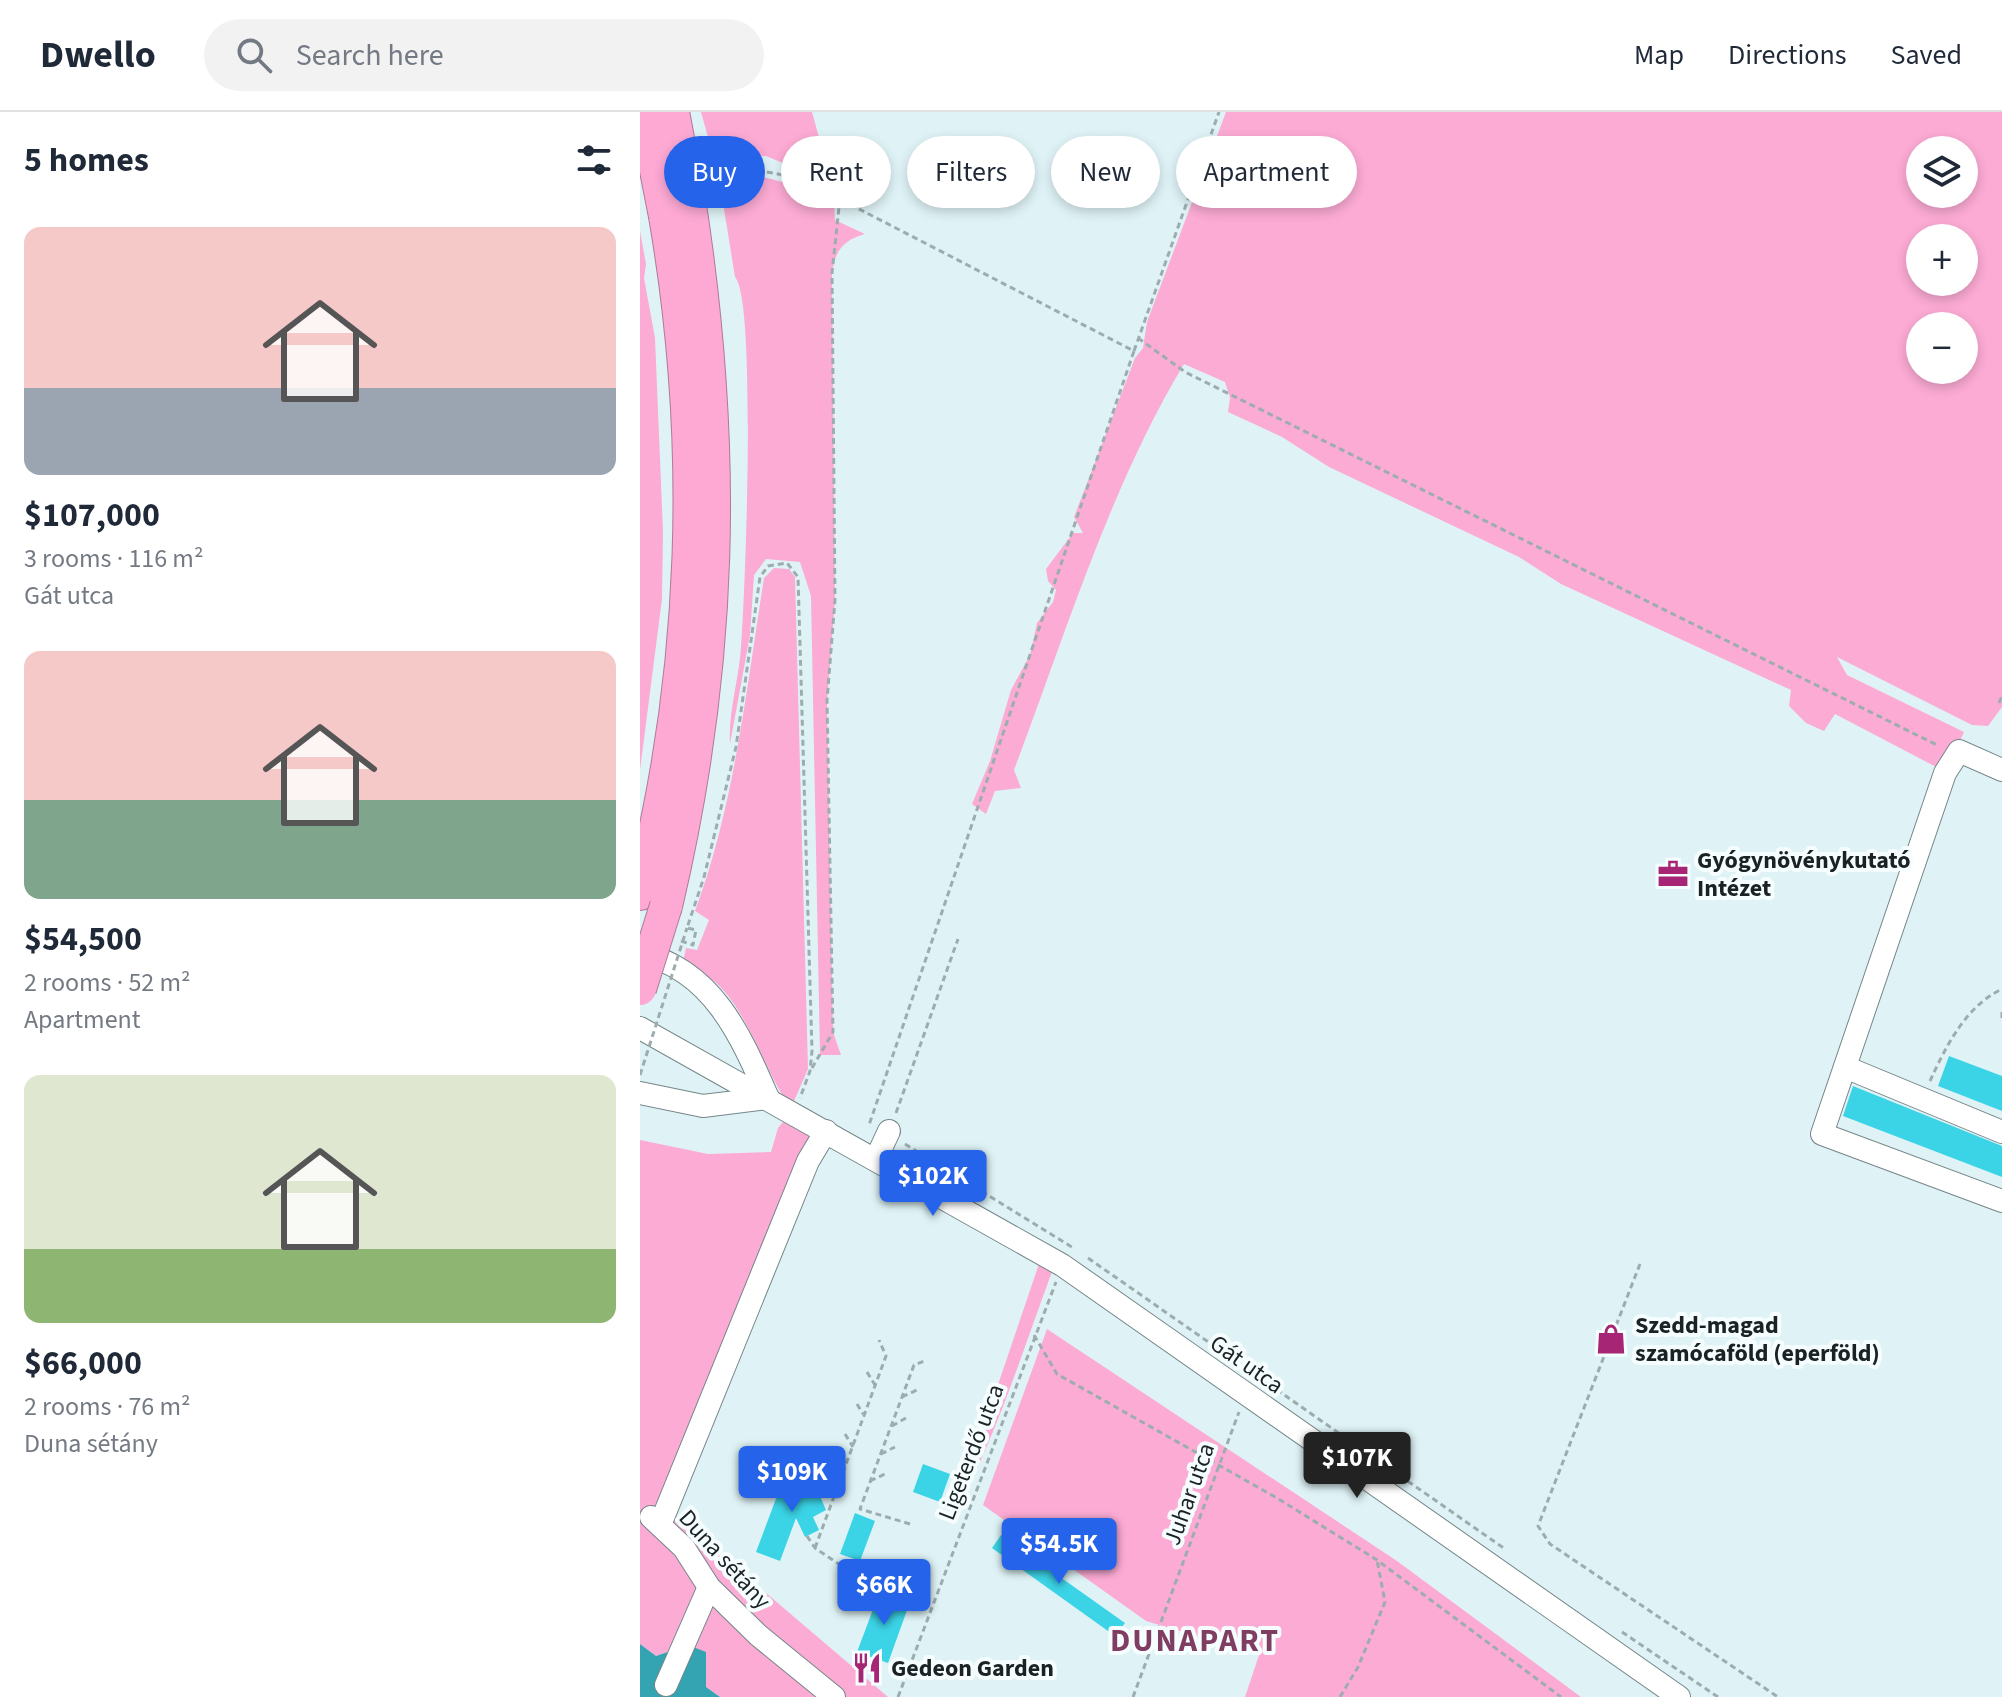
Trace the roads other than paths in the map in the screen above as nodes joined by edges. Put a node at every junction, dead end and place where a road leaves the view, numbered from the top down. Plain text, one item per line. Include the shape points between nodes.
1 (642, 112) edge
2 (673, 112) edge
3 (668, 136) edge
4 (664, 145) edge
5 (677, 208) edge
6 (678, 211) junction
7 (2002, 770) edge
8 (667, 902) edge
9 (640, 953) edge
10 (640, 989) edge
11 (640, 1028) edge
12 (1845, 1067) junction
13 (640, 1093) edge
14 (768, 1098) junction
15 (826, 1131) junction
16 (889, 1131) road end
17 (2002, 1132) edge
18 (868, 1154) junction
19 (2002, 1201) edge
20 (709, 1587) junction
21 (666, 1685) dead end
22 (834, 1697) edge
23 (1679, 1697) edge

1 - 4 highway
2 - 3 highway
5 - 6 highway, bridge
6 - 8 highway via 690,524
6 - 8 highway via 706,306 716,462 706,679
7 - 12 street via 1959,751 1945,773
8 - 10 highway, bridge
9 - 14 street via 688,975 721,1004
11 - 14 street, Gát utca
12 - 17 street
12 - 19 street via 1822,1134
13 - 14 street via 703,1106
14 - 15 street, Gát utca
15 - 18 street, Gát utca
15 - 20 street, Duna sétány via 808,1161 655,1521 684,1548
16 - 18 street
18 - 23 street, Gát utca via 1062,1265
20 - 21 street
20 - 22 street, Duna sétány

